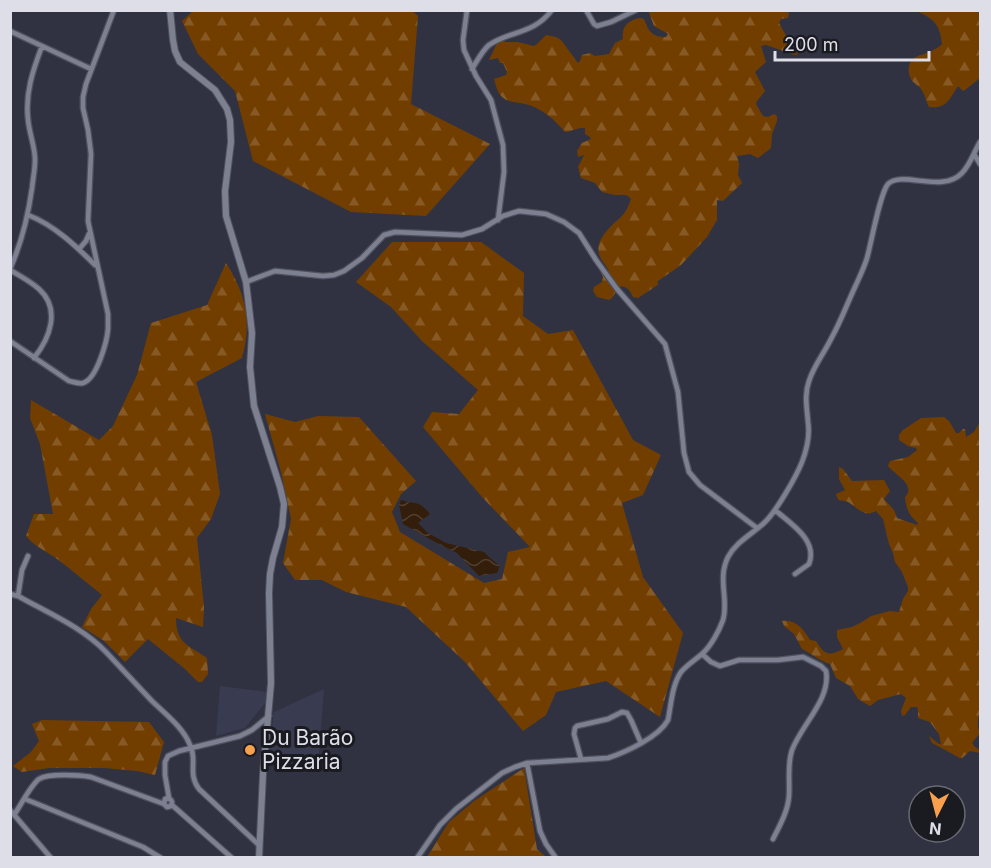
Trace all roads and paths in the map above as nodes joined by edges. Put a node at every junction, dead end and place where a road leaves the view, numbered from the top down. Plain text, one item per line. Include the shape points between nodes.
1 (170, 10) edge
2 (466, 10) edge
3 (586, 10) edge
4 (636, 10) edge
5 (112, 11) edge
6 (550, 12) edge
7 (10, 31) edge
8 (42, 46) junction
9 (91, 69) junction
10 (472, 69) junction
11 (981, 142) edge
12 (974, 154) junction
13 (981, 164) edge
14 (28, 215) junction
15 (498, 220) junction
16 (89, 233) junction
17 (80, 249) junction
18 (94, 251) junction
19 (86, 256) junction
20 (97, 267) junction
21 (10, 269) edge
22 (246, 282) junction
23 (10, 342) edge
24 (34, 358) junction
25 (775, 510) junction
26 (758, 528) junction
27 (28, 555) dead end
28 (795, 574) dead end
29 (10, 594) edge
30 (18, 596) junction
31 (702, 654) junction
32 (269, 716) junction
33 (641, 743) junction
34 (192, 748) junction
35 (581, 759) junction
36 (527, 764) junction
37 (169, 798) junction
38 (25, 799) junction
39 (164, 804) junction
40 (172, 805) junction
41 (12, 812) edge
42 (773, 839) dead end
43 (259, 845) junction
44 (51, 858) edge
45 (161, 858) edge
46 (232, 858) edge
47 (259, 858) edge
48 (417, 858) edge
49 (556, 858) edge

1 - 22 street via 180,62 215,90 227,109 231,131 225,207
2 - 10 street via 463,45
3 - 4 street via 597,26
5 - 9 street
6 - 10 street via 532,28 484,49
7 - 8 street
8 - 9 street
8 - 14 street via 27,100 35,161
9 - 16 street via 83,97 91,154
10 - 15 street via 491,100 503,145
11 - 12 street
12 - 13 street
12 - 25 street via 954,180 899,180 887,185 866,260 809,381 807,448
14 - 17 street
14 - 21 street
15 - 22 street via 462,235 388,233 344,271 323,276 275,271
15 - 26 street via 519,211 546,214 579,233 617,289 665,344 678,392 688,472
16 - 17 street
16 - 18 street
17 - 19 street
18 - 19 street
18 - 20 street
19 - 20 street
20 - 24 street via 108,328 100,360 88,381 69,381
21 - 24 street via 38,288 51,309 50,330
22 - 32 street via 254,406 284,504 270,574
23 - 24 street
25 - 26 street
25 - 28 street via 805,538 812,553 809,564
26 - 31 street via 741,540 728,557 723,577 724,616
27 - 30 street
29 - 30 street
30 - 34 street via 97,642 184,734
31 - 33 street via 676,682 666,725
31 - 42 street via 720,666 739,660 803,657 826,670 824,694 792,750 789,797
32 - 34 street via 240,736
32 - 43 street
33 - 35 street via 608,758
33 - 35 street via 627,713 622,712 575,728
34 - 37 street via 166,759
34 - 43 street via 194,782
35 - 36 street
36 - 48 street via 502,773 456,808
36 - 49 street via 540,831
37 - 39 street
37 - 40 street
38 - 39 street via 42,777 80,775
38 - 41 street
38 - 45 street
39 - 40 street
40 - 46 street
41 - 44 street
43 - 47 street

